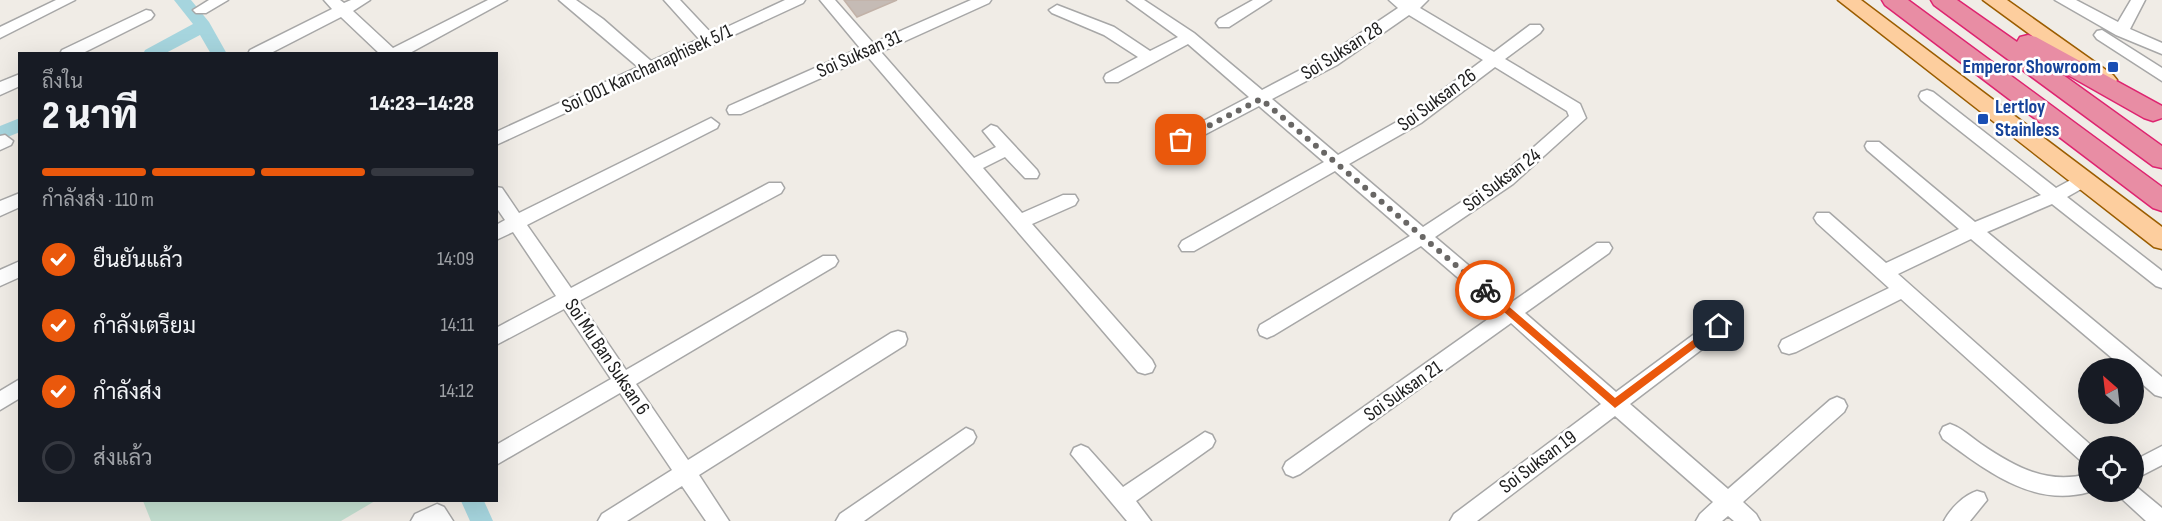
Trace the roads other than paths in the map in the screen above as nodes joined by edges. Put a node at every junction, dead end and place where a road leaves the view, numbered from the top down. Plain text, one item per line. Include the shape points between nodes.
1 (68, 0) edge
2 (221, 0) edge
3 (363, 0) edge
4 (500, 0) edge
5 (566, 0) edge
6 (670, 0) edge
7 (798, 0) edge
8 (827, 0) edge
9 (984, 0) edge
10 (1134, 0) edge
11 (1264, 0) edge
12 (1848, 0) edge
13 (1893, 0) edge
14 (1942, 0) edge
15 (1958, 0) edge
16 (1993, 0) edge
17 (2062, 0) edge
18 (2138, 0) edge
19 (1408, 3) edge
20 (2086, 4) edge
21 (336, 5) edge
22 (201, 10) dead end
23 (1057, 10) dead end
24 (146, 15) dead end
25 (1224, 23) dead end
26 (1535, 29) dead end
27 (2121, 31) junction
28 (0, 33) edge
29 (2102, 35) dead end
30 (1189, 37) junction
31 (710, 41) junction
32 (2162, 49) edge
33 (868, 50) junction
34 (72, 52) edge
35 (259, 52) edge
36 (390, 52) edge
37 (396, 52) edge
38 (1150, 58) junction
39 (1492, 60) junction
40 (649, 68) junction
41 (2162, 76) edge
42 (1112, 78) dead end
43 (18, 80) edge
44 (0, 89) edge
45 (1927, 96) dead end
46 (1261, 99) junction
47 (735, 110) dead end
48 (2157, 116) edge
49 (711, 124) dead end
50 (991, 131) dead end
51 (498, 138) edge
52 (1181, 140) dead end
53 (1873, 146) dead end
54 (1007, 148) junction
55 (2162, 159) edge
56 (1336, 165) junction
57 (971, 167) junction
58 (1031, 174) dead end
59 (2084, 180) junction
60 (775, 188) dead end
61 (498, 196) edge
62 (2055, 196) junction
63 (18, 199) edge
64 (1069, 200) dead end
65 (2162, 201) edge
66 (0, 209) edge
67 (1823, 218) dead end
68 (1019, 222) junction
69 (515, 224) junction
70 (1973, 230) junction
71 (498, 232) edge
72 (1422, 237) junction
73 (2162, 240) edge
74 (1188, 246) dead end
75 (1603, 248) dead end
76 (829, 261) dead end
77 (18, 269) edge
78 (1885, 272) junction
79 (0, 279) edge
80 (2162, 281) edge
81 (1904, 290) junction
82 (567, 300) junction
83 (1513, 314) junction
84 (1719, 326) dead end
85 (1267, 330) dead end
86 (498, 336) edge
87 (898, 339) dead end
88 (1789, 346) dead end
89 (1145, 366) dead end
90 (623, 381) junction
91 (18, 388) edge
92 (2162, 389) edge
93 (0, 402) edge
94 (1615, 404) junction
95 (1838, 406) dead end
96 (1950, 433) dead end
97 (966, 437) dead end
98 (1205, 441) dead end
99 (2078, 446) edge
100 (1081, 454) dead end
101 (498, 455) edge
102 (2162, 455) edge
103 (2144, 465) edge
104 (1293, 468) dead end
105 (686, 474) junction
106 (2078, 487) edge
107 (1121, 500) junction
108 (1977, 500) dead end
109 (1727, 502) junction
110 (2140, 502) edge
111 (422, 521) edge
112 (442, 521) edge
113 (609, 521) edge
114 (718, 521) edge
115 (847, 521) edge
116 (1140, 521) edge
117 (1461, 521) edge
118 (1707, 521) edge
119 (1749, 521) edge
120 (1955, 521) edge
121 (2162, 521) edge

1 - 28 street
2 - 22 street
3 - 21 street
4 - 37 street
5 - 40 street
6 - 31 street
7 - 31 street, Soi 001 Kanchanaphisek 5/1
8 - 33 street
9 - 33 street, Soi Suksan 31
10 - 30 street
11 - 25 street
12 - 59 main road
13 - 65 highway
14 - 55 highway
15 - 48 highway
16 - 48 main road
17 - 20 street
18 - 27 street
19 - 39 street
19 - 46 street, Soi Suksan 28 via 1331,61
20 - 27 street
21 - 35 street
21 - 36 street
23 - 38 street via 1109,31
24 - 34 street
26 - 39 street, Soi Suksan 26
27 - 32 street
29 - 41 street
30 - 38 street
30 - 46 street
31 - 40 street, Soi 001 Kanchanaphisek 5/1
33 - 47 street, Soi Suksan 31
33 - 57 street
38 - 42 street
39 - 56 street, Soi Suksan 26 via 1415,119
39 - 72 street, Soi Suksan 24 via 1574,108 1578,118 1507,180
40 - 51 street, Soi 001 Kanchanaphisek 5/1
43 - 44 street
45 - 62 street
46 - 52 street, Soi Suksan 28
46 - 56 street
49 - 69 street
50 - 54 street
53 - 70 street
54 - 57 street
54 - 58 street
56 - 72 street
56 - 74 street, Soi Suksan 26
57 - 68 street
59 - 62 street
59 - 73 main road
60 - 82 street
61 - 69 street, Soi Mu Ban Suksan 6
62 - 70 street
62 - 80 street
63 - 66 street
64 - 68 street
67 - 78 street
68 - 89 street
69 - 71 street
69 - 82 street, Soi Mu Ban Suksan 6
70 - 78 street
70 - 92 street
72 - 83 street
72 - 85 street, Soi Suksan 24
75 - 83 street, Soi Suksan 21
76 - 90 street
77 - 79 street
78 - 81 street
81 - 88 street
81 - 99 street
82 - 86 street
82 - 90 street, Soi Mu Ban Suksan 6
83 - 94 street
83 - 104 street, Soi Suksan 21
84 - 94 street, Soi Suksan 19
87 - 105 street
90 - 101 street
90 - 105 street, Soi Mu Ban Suksan 6
91 - 93 street
94 - 109 street
94 - 117 street, Soi Suksan 19
95 - 109 street
96 - 106 street via 2003,470 2034,482
97 - 115 street
98 - 107 street
100 - 107 street
102 - 103 street
105 - 113 street
105 - 114 street, Soi Mu Ban Suksan 6
107 - 116 street
108 - 120 street
109 - 118 street
109 - 119 street
110 - 121 street
111 - 112 street via 437,514

